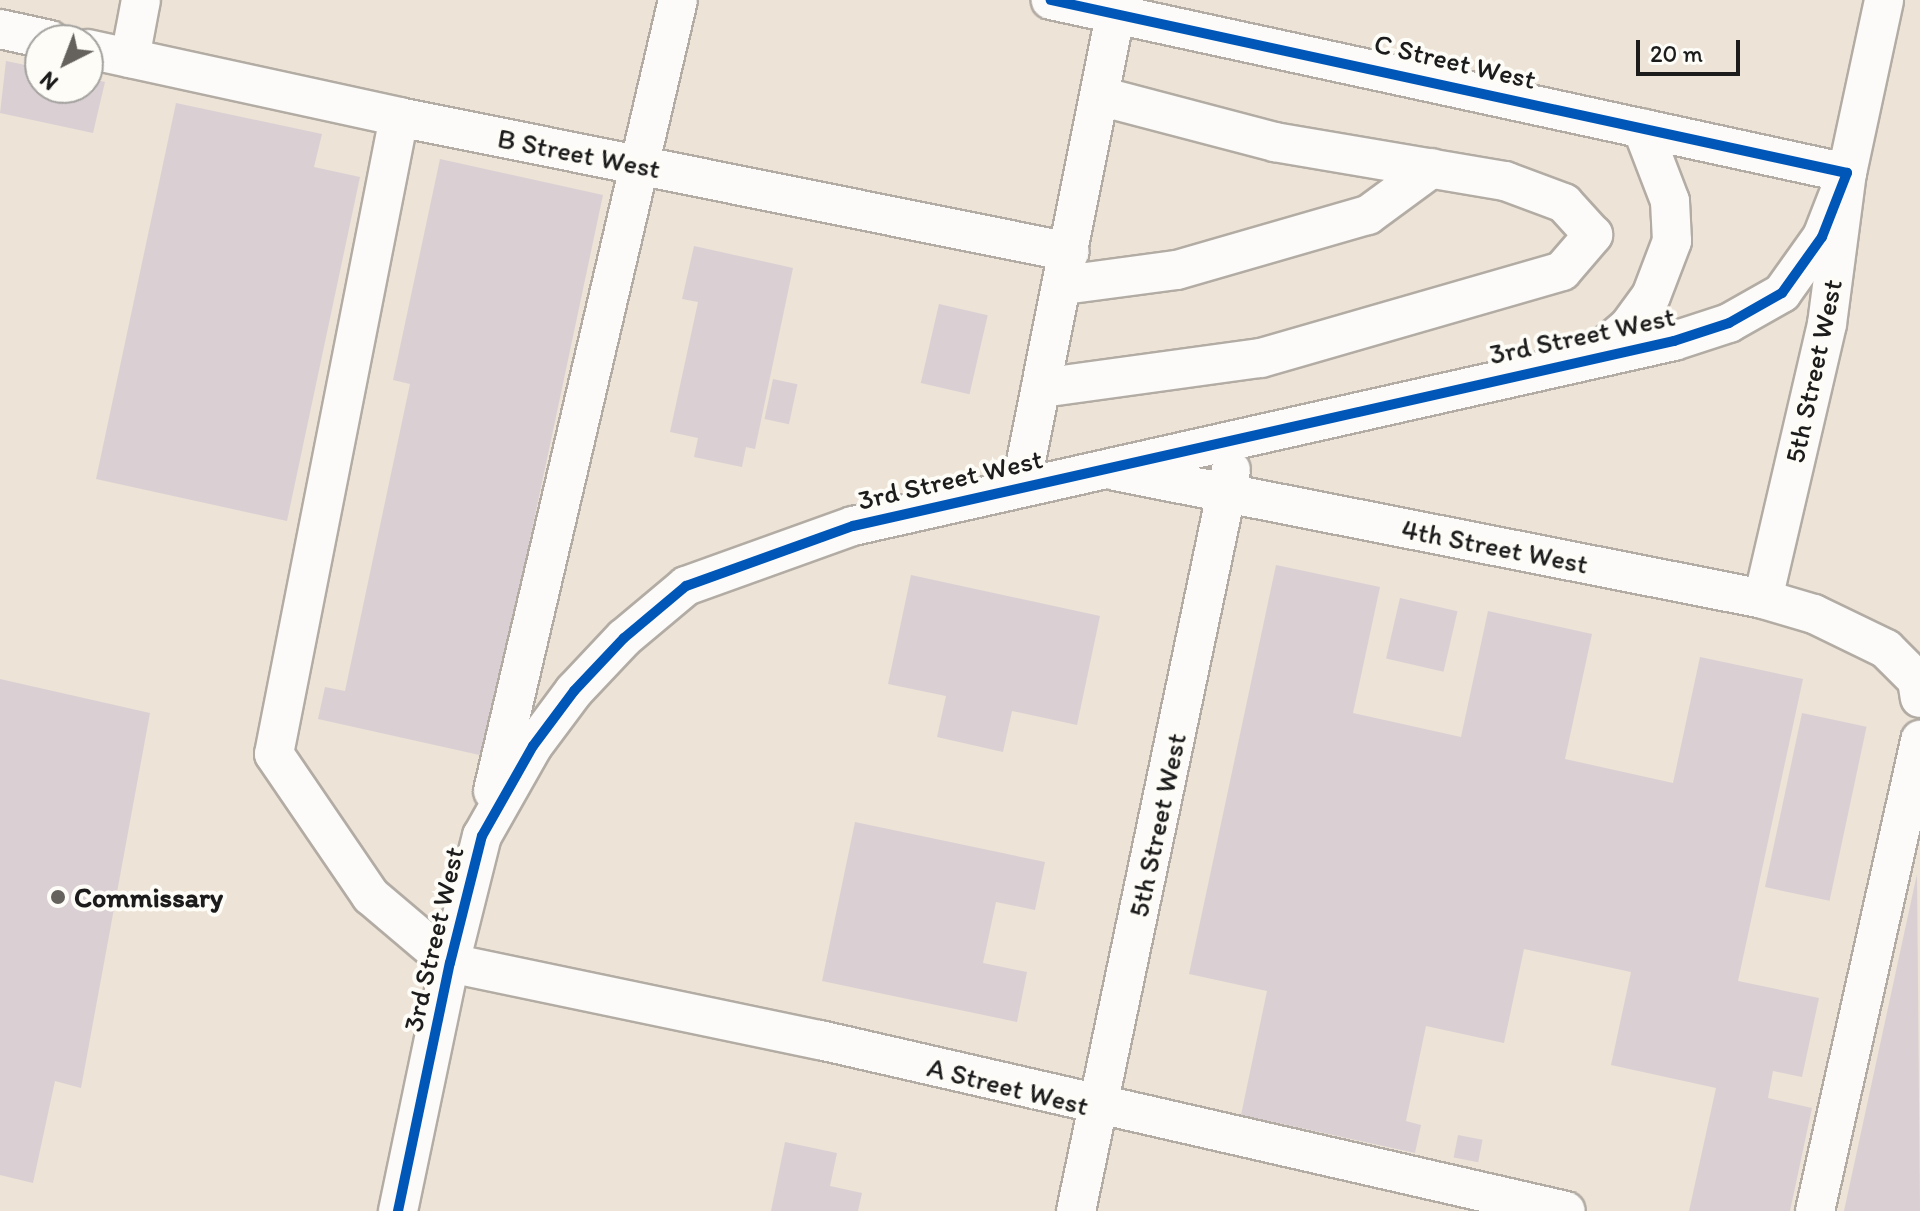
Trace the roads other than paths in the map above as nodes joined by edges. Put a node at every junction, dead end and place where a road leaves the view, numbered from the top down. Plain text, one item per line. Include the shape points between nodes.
1 (141, 0) edge
2 (678, 0) edge
3 (1051, 0) edge
4 (1884, 0) edge
5 (1117, 7) edge
6 (0, 29) edge
7 (24, 34) edge
8 (104, 52) edge
9 (130, 58) junction
10 (1100, 96) junction
11 (399, 117) junction
12 (1642, 128) junction
13 (641, 165) junction
14 (1432, 168) junction
15 (1847, 173) junction
16 (1067, 268) junction
17 (1594, 356) junction
18 (1041, 388) junction
19 (1237, 438) junction
20 (1100, 468) junction
21 (1021, 486) junction
22 (1227, 493) junction
23 (1763, 599) junction
24 (1920, 698) edge
25 (1920, 740) edge
26 (482, 836) junction
27 (450, 963) junction
28 (1097, 1108) junction
29 (398, 1211) edge
30 (1076, 1211) edge
31 (1566, 1211) edge
32 (1815, 1211) edge

1 - 9 street
2 - 13 street
3 - 5 street, C Street West
4 - 15 street, 5th Street West
5 - 10 street
5 - 12 street, C Street West
6 - 7 street
8 - 9 street, B Street West
9 - 11 street, B Street West
10 - 14 street via 1275,142
10 - 16 street
11 - 13 street, B Street West
11 - 27 street via 274,754 371,896
12 - 15 street, C Street West
12 - 17 street via 1670,201 1672,241 1651,296 1629,326
13 - 16 street, B Street West
13 - 26 street
14 - 16 street, B Street West via 1368,215 1177,270
14 - 18 street via 1505,181 1564,203 1593,235 1562,271 1261,358
15 - 17 street, 3rd Street West via 1822,237 1782,293 1729,323 1674,341
15 - 23 street, 5th Street West via 1827,324
16 - 18 street
17 - 19 street, 3rd Street West
18 - 21 street
19 - 20 street, 3rd Street West
19 - 22 street, 5th Street West
20 - 21 street, 3rd Street West
20 - 22 street, 4th Street West
21 - 26 street, 3rd Street West via 853,526 686,586 624,638 574,691 533,746
22 - 23 street, 4th Street West
22 - 28 street, 5th Street West
23 - 24 street, 4th Street West via 1814,614 1886,649 1917,680
25 - 32 street
26 - 27 street, 3rd Street West
27 - 28 street, A Street West via 820,1040
27 - 29 street, 3rd Street West
28 - 30 street, 5th Street West
28 - 31 street, A Street West

